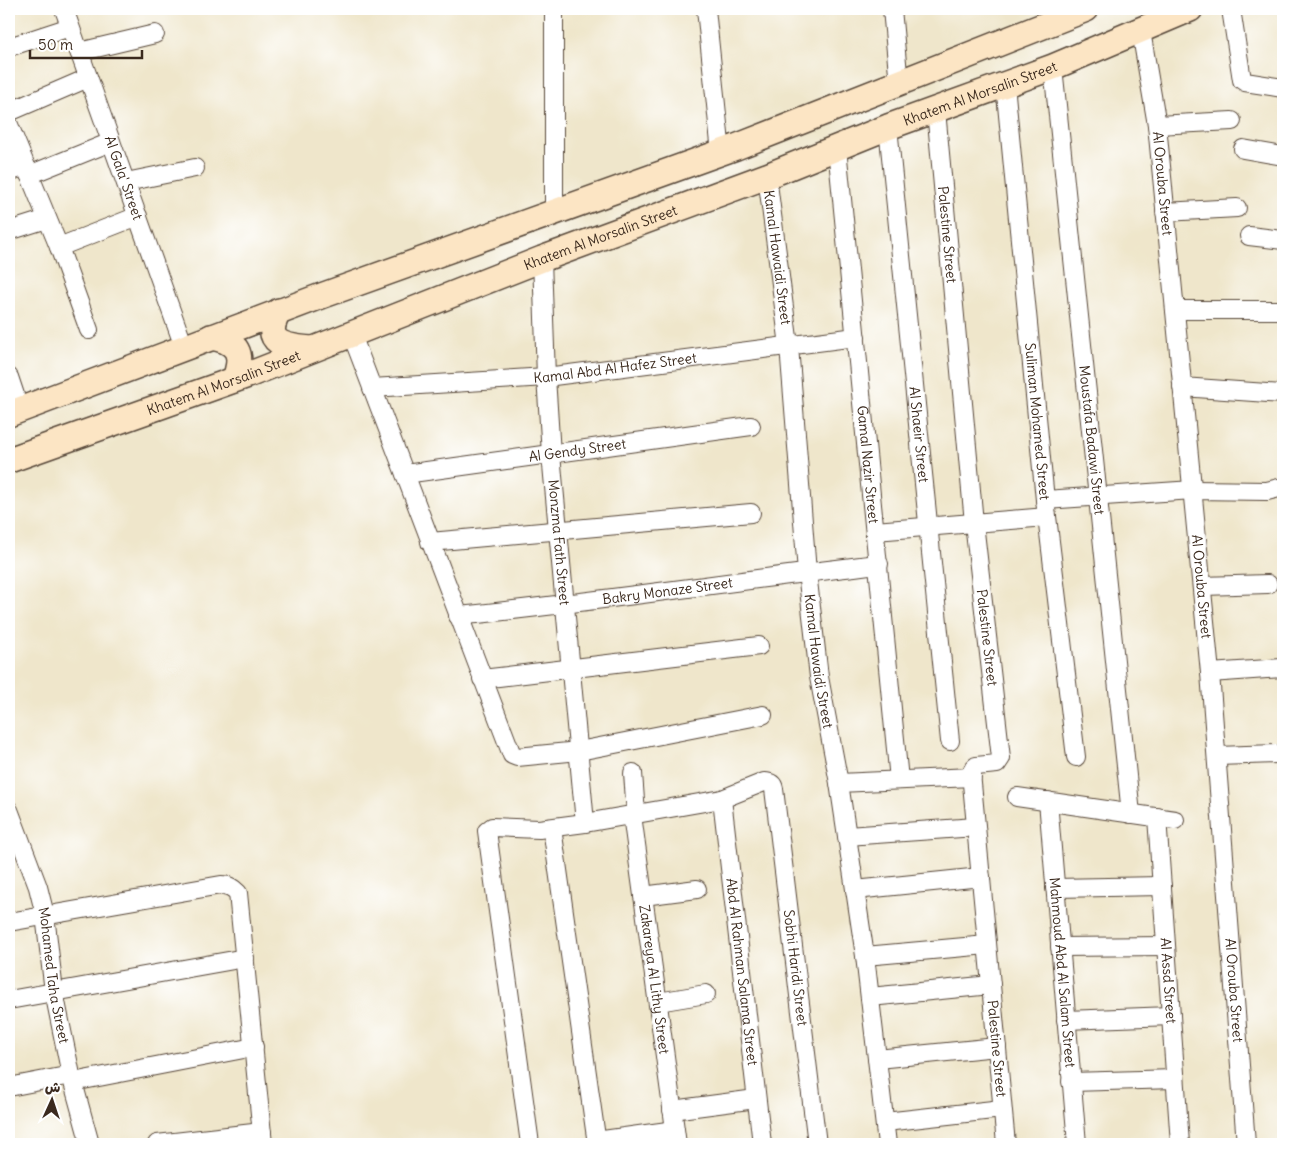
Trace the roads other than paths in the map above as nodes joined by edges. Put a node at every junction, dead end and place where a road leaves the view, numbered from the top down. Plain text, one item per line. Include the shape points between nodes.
1 (64, 9) edge
2 (554, 9) edge
3 (706, 9) edge
4 (892, 9) edge
5 (1086, 9) edge
6 (1190, 9) edge
7 (1231, 9) edge
8 (70, 27) junction
9 (1141, 31) junction
10 (155, 34) dead end
11 (9, 47) edge
12 (79, 52) junction
13 (1053, 67) junction
14 (88, 78) junction
15 (899, 84) junction
16 (1005, 84) junction
17 (1283, 88) edge
18 (936, 110) junction
19 (9, 112) edge
20 (1232, 121) dead end
21 (1157, 125) junction
22 (9, 126) edge
23 (888, 128) junction
24 (111, 142) junction
25 (837, 148) junction
26 (1243, 149) dead end
27 (722, 153) junction
28 (1283, 156) edge
29 (195, 168) dead end
30 (27, 171) junction
31 (9, 172) edge
32 (767, 176) junction
33 (126, 182) junction
34 (1237, 208) dead end
35 (554, 211) junction
36 (1165, 212) junction
37 (138, 216) junction
38 (47, 219) junction
39 (9, 231) edge
40 (1249, 236) dead end
41 (1283, 240) edge
42 (59, 247) junction
43 (542, 259) junction
44 (1175, 310) junction
45 (1283, 310) edge
46 (280, 311) junction
47 (89, 330) dead end
48 (352, 335) junction
49 (211, 337) junction
50 (856, 337) junction
51 (788, 346) junction
52 (184, 347) junction
53 (314, 350) junction
54 (9, 377) edge
55 (546, 377) junction
56 (235, 379) junction
57 (1182, 387) junction
58 (372, 388) junction
59 (1283, 394) edge
60 (12, 405) edge
61 (751, 426) dead end
62 (551, 454) junction
63 (9, 460) edge
64 (404, 474) junction
65 (1283, 486) edge
66 (1193, 490) junction
67 (1099, 496) junction
68 (1046, 508) junction
69 (752, 513) dead end
70 (974, 523) junction
71 (928, 526) junction
72 (558, 531) junction
73 (875, 531) junction
74 (430, 542) junction
75 (878, 564) junction
76 (806, 572) junction
77 (1268, 584) dead end
78 (1202, 586) junction
79 (565, 605) junction
80 (458, 616) junction
81 (759, 646) dead end
82 (572, 668) junction
83 (1282, 668) edge
84 (1210, 673) junction
85 (482, 680) junction
86 (763, 715) dead end
87 (950, 741) dead end
88 (579, 751) junction
89 (1276, 754) dead end
90 (1217, 756) junction
91 (1076, 757) dead end
92 (633, 773) dead end
93 (972, 777) junction
94 (899, 780) junction
95 (838, 783) junction
96 (1017, 797) dead end
97 (722, 799) junction
98 (1048, 801) junction
99 (9, 810) edge
100 (634, 814) junction
101 (1131, 814) junction
102 (1157, 817) junction
103 (1175, 820) dead end
104 (585, 823) junction
105 (976, 827) junction
106 (552, 828) junction
107 (847, 836) junction
108 (981, 877) junction
109 (1162, 886) junction
110 (1055, 888) junction
111 (696, 889) dead end
112 (855, 890) junction
113 (643, 896) junction
114 (45, 915) junction
115 (9, 922) edge
116 (987, 945) junction
117 (1166, 946) junction
118 (1060, 947) junction
119 (865, 956) junction
120 (245, 958) junction
121 (991, 985) junction
122 (54, 992) junction
123 (706, 994) dead end
124 (870, 997) junction
125 (9, 1000) edge
126 (658, 1002) junction
127 (1171, 1016) junction
128 (1066, 1020) junction
129 (254, 1046) junction
130 (997, 1047) junction
131 (877, 1059) junction
132 (72, 1078) junction
133 (1175, 1079) junction
134 (1072, 1082) junction
135 (9, 1087) edge
136 (756, 1099) junction
137 (1002, 1109) junction
138 (672, 1110) junction
139 (884, 1122) junction
140 (676, 1137) edge
141 (262, 1138) edge
142 (596, 1143) edge
143 (90, 1144) edge
144 (157, 1144) edge
145 (530, 1144) edge
146 (762, 1144) edge
147 (817, 1144) edge
148 (887, 1144) edge
149 (1006, 1144) edge
150 (1077, 1144) edge
151 (1180, 1144) edge
152 (1246, 1144) edge

1 - 8 street, Al Gala' Street
2 - 35 street
3 - 27 street
4 - 15 street
5 - 15 main road
6 - 9 main road, Khatem Al Morsalin Street
7 - 17 street via 1242,80
8 - 11 street
8 - 12 street, Al Gala' Street
9 - 13 main road, Khatem Al Morsalin Street
9 - 21 street, Al Orouba Street
10 - 12 street
12 - 14 street, Al Gala' Street
13 - 16 main road, Khatem Al Morsalin Street
13 - 67 street, Moustafa Badawi Street
14 - 19 street
14 - 24 street, Al Gala' Street
15 - 27 main road
16 - 18 main road, Khatem Al Morsalin Street
16 - 68 street, Suliman Mohamed Street
18 - 23 main road, Khatem Al Morsalin Street
18 - 70 street, Palestine Street
20 - 21 street
21 - 36 street, Al Orouba Street
22 - 30 street
23 - 25 main road, Khatem Al Morsalin Street
23 - 71 street, Al Shaeir Street
24 - 30 street
24 - 33 street, Al Gala' Street
25 - 32 main road, Khatem Al Morsalin Street
25 - 50 street, Gamal Nazir Street
26 - 28 street
27 - 35 main road
29 - 33 street
30 - 31 street
30 - 38 street
32 - 43 main road, Khatem Al Morsalin Street
32 - 51 street, Kamal Hawaidi Street
33 - 37 street, Al Gala' Street
34 - 36 street
35 - 46 main road
36 - 44 street, Al Orouba Street
37 - 42 street
37 - 52 street, Al Gala' Street
38 - 39 street
38 - 42 street
40 - 41 street
42 - 47 street
43 - 48 main road, Khatem Al Morsalin Street
43 - 55 street, Monzma Fath Street
44 - 45 street
44 - 57 street, Al Orouba Street
46 - 49 main road
46 - 53 main road via 272,327 277,341 291,348
48 - 53 main road, Khatem Al Morsalin Street
48 - 58 street
49 - 52 main road
49 - 56 main road via 223,339 235,347 240,360
50 - 51 street, Kamal Abd Al Hafez Street
50 - 73 street, Gamal Nazir Street
51 - 55 street, Kamal Abd Al Hafez Street
51 - 76 street, Kamal Hawaidi Street
52 - 60 main road
53 - 56 main road, Khatem Al Morsalin Street
54 - 60 street
55 - 58 street, Kamal Abd Al Hafez Street
55 - 62 street, Monzma Fath Street
56 - 63 main road, Khatem Al Morsalin Street
57 - 59 street
57 - 66 street, Al Orouba Street
58 - 64 street
61 - 62 street, Al Gendy Street
62 - 64 street, Al Gendy Street
62 - 72 street, Monzma Fath Street
64 - 74 street
65 - 66 street via 1267,491
66 - 67 street
66 - 78 street, Al Orouba Street
67 - 68 street
67 - 101 street, Moustafa Badawi Street
68 - 70 street
68 - 91 street, Suliman Mohamed Street
69 - 72 street
70 - 71 street
70 - 93 street, Palestine Street via 1001,758 997,764 974,768
71 - 73 street
71 - 87 street, Al Shaeir Street
72 - 74 street
72 - 79 street, Monzma Fath Street
73 - 75 street, Gamal Nazir Street
74 - 80 street
75 - 76 street, Bakry Monaze Street
75 - 94 street, Gamal Nazir Street
76 - 79 street, Bakry Monaze Street
76 - 95 street, Kamal Hawaidi Street via 818,678
77 - 78 street
78 - 84 street, Al Orouba Street
79 - 80 street, Bakry Monaze Street
79 - 82 street, Monzma Fath Street
80 - 85 street
81 - 82 street
82 - 85 street
82 - 88 street, Monzma Fath Street
83 - 84 street
84 - 90 street, Al Orouba Street
85 - 88 street via 510,752 518,757
86 - 88 street
88 - 104 street, Monzma Fath Street
89 - 90 street
90 - 152 street, Al Orouba Street
92 - 100 street, Zakareya Al Lithy Street
93 - 94 street
93 - 105 street, Palestine Street
94 - 95 street
95 - 107 street, Kamal Hawaidi Street
96 - 98 street
97 - 100 street
97 - 136 street, Abd Al Rahman Salama Street
97 - 147 street, Sobhi Haridi Street via 764,782 773,785
98 - 101 street
98 - 110 street, Mahmoud Abd Al Salam Street
99 - 114 street, Mohamed Taha Street
100 - 104 street
100 - 113 street, Zakareya Al Lithy Street
101 - 102 street
102 - 103 street
102 - 109 street, Al Assd Street
104 - 106 street
105 - 107 street
105 - 108 street, Palestine Street
106 - 142 street
106 - 145 street via 492,827 487,836
107 - 112 street, Kamal Hawaidi Street
108 - 112 street
108 - 116 street, Palestine Street
109 - 110 street
109 - 117 street, Al Assd Street
110 - 118 street, Mahmoud Abd Al Salam Street
111 - 113 street
112 - 119 street, Kamal Hawaidi Street
113 - 126 street, Zakareya Al Lithy Street
114 - 115 street
114 - 120 street via 228,885 238,893
114 - 122 street, Mohamed Taha Street
116 - 119 street
116 - 121 street, Palestine Street
117 - 118 street
117 - 127 street, Al Assd Street
118 - 128 street, Mahmoud Abd Al Salam Street
119 - 124 street, Kamal Hawaidi Street
120 - 122 street
120 - 129 street
121 - 124 street
121 - 130 street, Palestine Street
122 - 125 street
122 - 132 street, Mohamed Taha Street
123 - 126 street
124 - 131 street, Kamal Hawaidi Street
126 - 138 street, Zakareya Al Lithy Street
127 - 128 street
127 - 133 street, Al Assd Street
128 - 134 street, Mahmoud Abd Al Salam Street
129 - 132 street
129 - 141 street
130 - 131 street
130 - 137 street, Palestine Street
131 - 139 street, Kamal Hawaidi Street
132 - 135 street
132 - 143 street, Mohamed Taha Street
133 - 134 street
133 - 151 street, Al Assd Street
134 - 150 street, Mahmoud Abd Al Salam Street
136 - 138 street
136 - 146 street, Abd Al Rahman Salama Street
137 - 139 street
137 - 149 street, Palestine Street
138 - 140 street, Zakareya Al Lithy Street
139 - 148 street, Kamal Hawaidi Street
140 - 142 street
141 - 144 street

